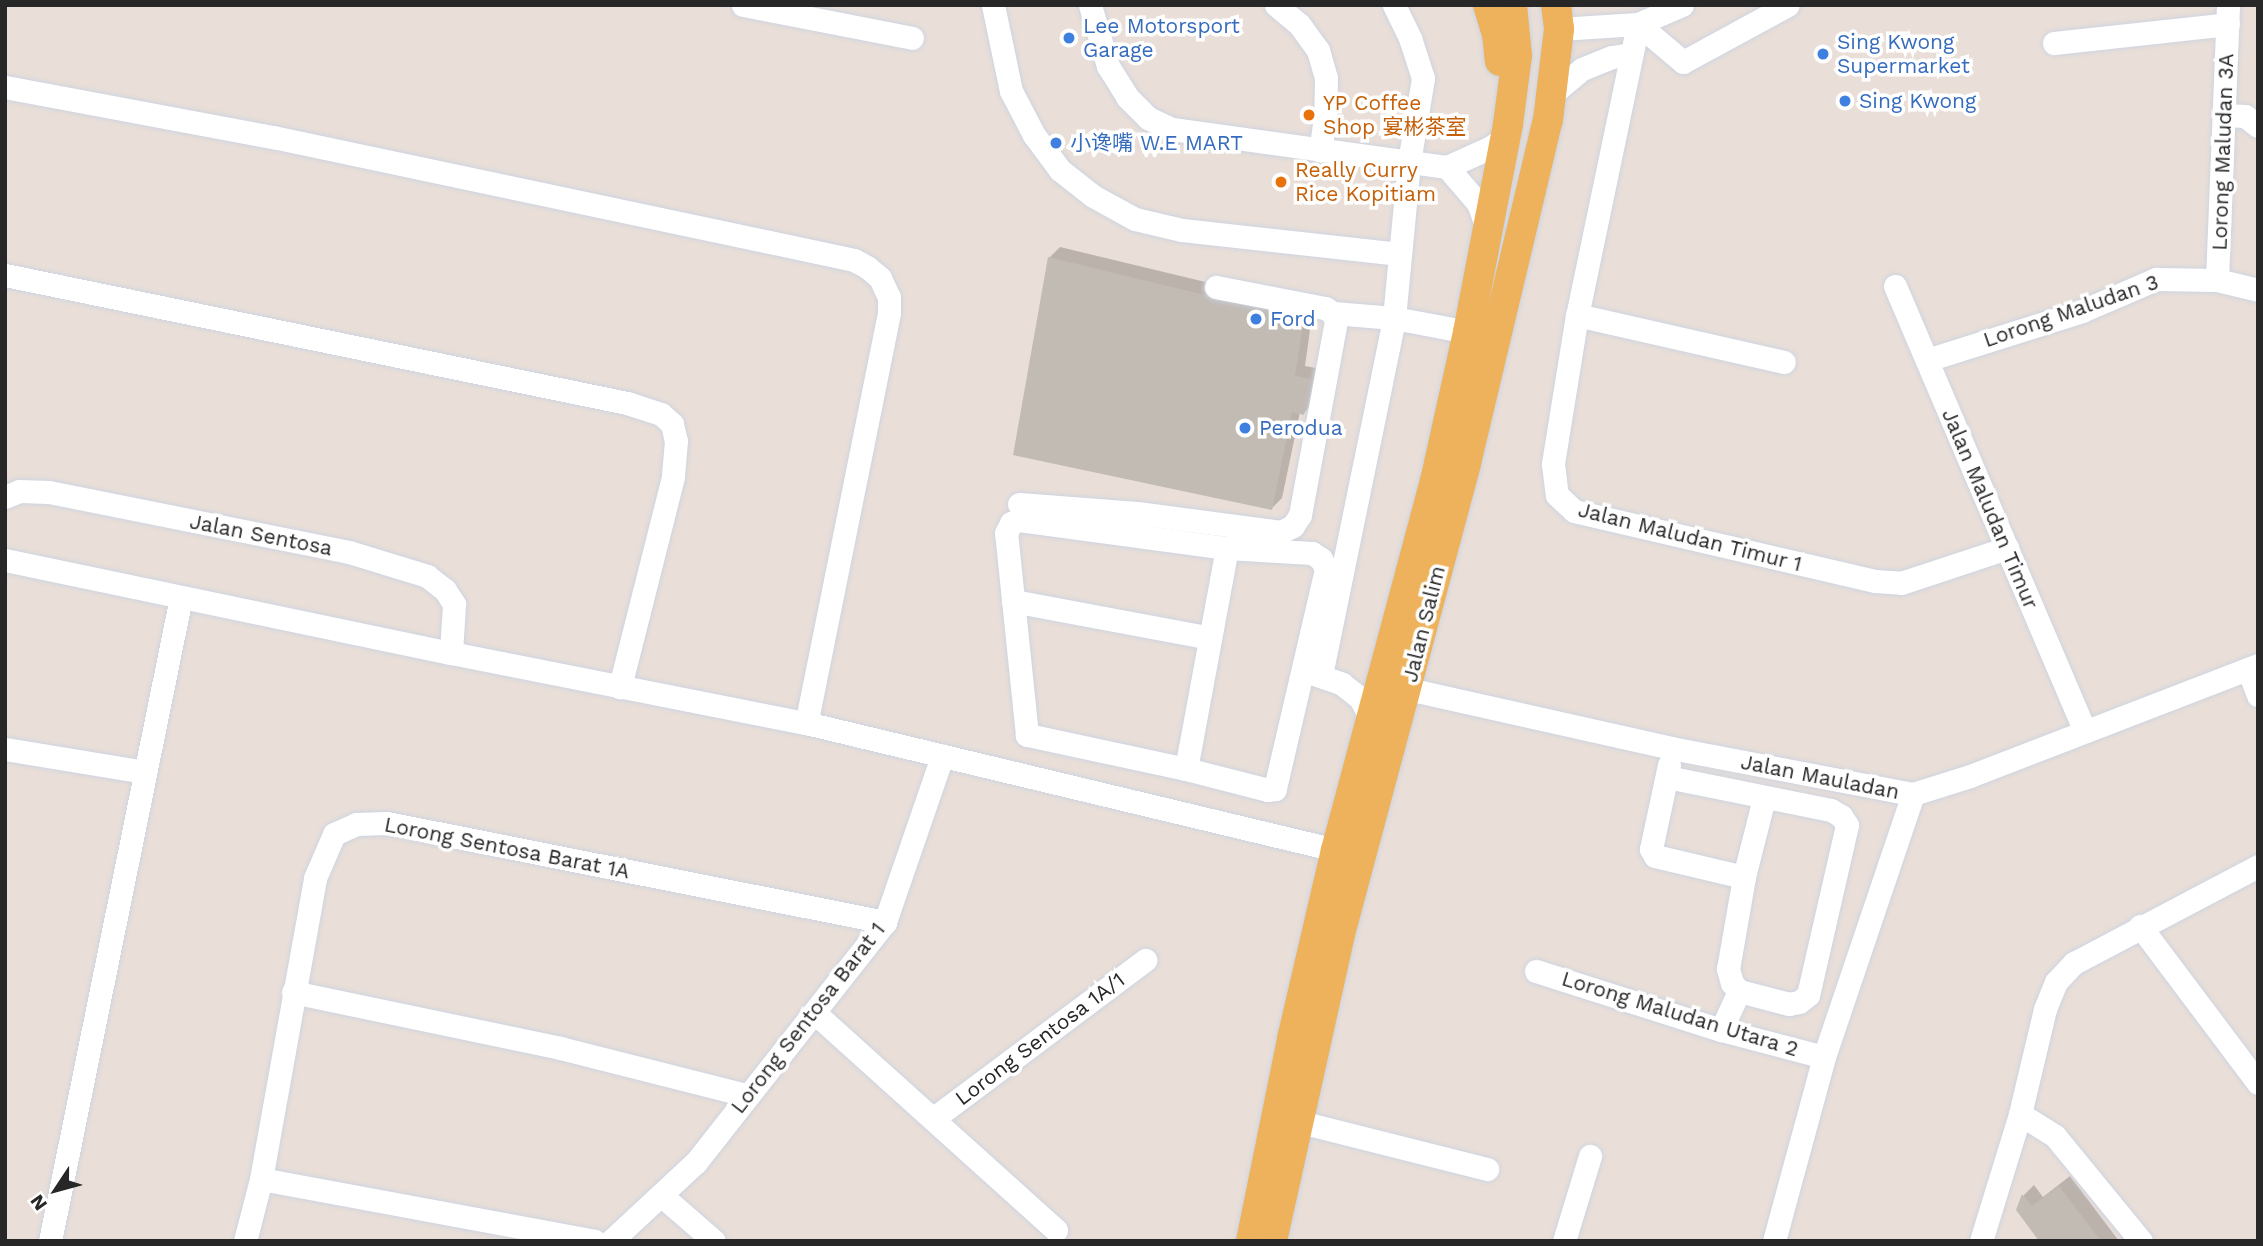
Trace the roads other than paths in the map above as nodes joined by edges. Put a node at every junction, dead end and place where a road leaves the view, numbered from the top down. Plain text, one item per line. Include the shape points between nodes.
1 (743, 5) edge
2 (993, 5) edge
3 (1090, 5) edge
4 (1276, 5) edge
5 (1394, 5) edge
6 (1488, 5) edge
7 (1512, 5) edge
8 (1682, 5) edge
9 (1788, 5) edge
10 (838, 14) edge
11 (2228, 14) edge
12 (1558, 17) edge
13 (1638, 24) junction
14 (912, 38) dead end
15 (2054, 43) dead end
16 (1631, 54) junction
17 (5, 87) edge
18 (1551, 95) junction
19 (2224, 115) junction
20 (2258, 126) edge
21 (1507, 131) junction
22 (1320, 151) junction
23 (1409, 162) junction
24 (1447, 167) junction
25 (1488, 231) junction
26 (1400, 254) junction
27 (5, 275) edge
28 (2217, 280) junction
29 (1895, 286) dead end
30 (1216, 287) dead end
31 (2258, 290) edge
32 (1333, 313) junction
33 (1577, 316) junction
34 (1394, 318) junction
35 (1468, 332) junction
36 (1927, 360) junction
37 (1783, 362) dead end
38 (5, 497) edge
39 (1019, 504) dead end
40 (1227, 548) junction
41 (2007, 548) junction
42 (5, 560) edge
43 (181, 597) junction
44 (1013, 601) junction
45 (1210, 638) junction
46 (451, 653) junction
47 (2253, 667) edge
48 (1312, 673) junction
49 (620, 687) junction
50 (1408, 690) junction
51 (2258, 695) edge
52 (1372, 721) junction
53 (806, 723) junction
54 (2085, 731) junction
55 (1027, 735) junction
56 (1671, 748) junction
57 (5, 749) edge
58 (942, 756) junction
59 (1186, 769) junction
60 (145, 772) junction
61 (1023, 775) junction
62 (1667, 778) junction
63 (1913, 794) junction
64 (1764, 798) junction
65 (1336, 850) junction
66 (2258, 866) edge
67 (1744, 877) junction
68 (885, 922) junction
69 (2140, 926) junction
70 (1145, 960) dead end
71 (1536, 971) dead end
72 (1739, 990) junction
73 (293, 992) junction
74 (816, 1014) junction
75 (1721, 1030) junction
76 (1824, 1057) junction
77 (2258, 1083) edge
78 (746, 1094) junction
79 (2020, 1114) junction
80 (934, 1118) junction
81 (1300, 1122) junction
82 (1590, 1156) dead end
83 (1487, 1169) dead end
84 (261, 1179) junction
85 (661, 1195) junction
86 (1056, 1230) dead end
87 (50, 1241) edge
88 (245, 1241) edge
89 (594, 1241) edge
90 (611, 1241) edge
91 (714, 1241) edge
92 (1251, 1241) edge
93 (1272, 1241) edge
94 (1564, 1241) edge
95 (1774, 1241) edge
96 (1981, 1241) edge
97 (2141, 1241) edge

1 - 10 street
2 - 26 street via 1011,91 1034,135 1060,170 1093,196 1135,219 1182,229
3 - 22 street via 1108,66 1127,97 1149,118 1204,136
4 - 22 street via 1299,24 1318,50 1326,78
5 - 23 street via 1423,78
6 - 21 main road via 1497,34
7 - 21 main road, Jalan Salim via 1517,56
8 - 13 street
9 - 13 street via 1683,62
10 - 14 street
11 - 15 street, Lorong Maludan 3A
11 - 19 street, Lorong Maludan 3A
12 - 13 street
12 - 18 main road, Jalan Salim
13 - 16 street, Jalan Maludan Timur 1
16 - 18 street via 1582,69
16 - 33 street, Jalan Maludan Timur 1
17 - 53 street via 273,137 841,257 854,260 880,278 889,297 889,313
18 - 50 main road, Jalan Salim
19 - 20 street via 2245,116
19 - 28 street, Lorong Maludan 3A
21 - 24 street via 1491,147
21 - 25 main road, Jalan Salim
22 - 23 street
23 - 24 street
23 - 26 street
24 - 25 street via 1478,203
25 - 35 main road, Jalan Salim
26 - 34 street
27 - 49 street via 627,403 661,414 672,424 676,441 673,477
28 - 31 street, Lorong Maludan 3
28 - 36 street, Lorong Maludan 3 via 2156,279 2082,311
29 - 36 street, Jalan Maludan Timur
30 - 32 street
32 - 34 street
32 - 39 street via 1336,321 1300,515 1293,526 1281,532 1137,513
33 - 37 street
33 - 41 street, Jalan Maludan Timur 1 via 1553,464 1557,495 1574,512 1875,581 1901,583
34 - 35 street
34 - 48 street
35 - 52 main road, Jalan Salim via 1435,481
36 - 41 street, Jalan Maludan Timur
38 - 46 street, Jalan Sentosa via 19,491 49,492 349,552 427,576 454,604
40 - 44 street via 1019,520 1011,523 1006,533
40 - 45 street
40 - 48 street via 1312,553 1321,559 1326,569
41 - 54 street, Jalan Maludan Timur
42 - 43 street
43 - 46 street
43 - 60 street
44 - 45 street
44 - 55 street
45 - 59 street
46 - 49 street
47 - 51 street
47 - 54 street, Jalan Mauladan
48 - 52 street via 1342,684 1360,698
48 - 59 street via 1275,789
49 - 53 street
50 - 56 street, Jalan Mauladan
50 - 81 main road, Jalan Salim via 1340,934
52 - 65 main road, Jalan Salim
53 - 58 street
54 - 63 street, Jalan Mauladan
55 - 59 street
55 - 61 street
56 - 62 street
56 - 63 street, Jalan Mauladan
57 - 60 street
58 - 61 street
58 - 68 street, Lorong Sentosa Barat 1
60 - 87 street
61 - 65 street
62 - 64 street
62 - 67 street via 1651,849 1655,856
63 - 76 street
64 - 67 street
64 - 72 street via 1831,810 1847,825 1808,995 1789,1004
65 - 92 main road, Jalan Salim
66 - 69 street
67 - 72 street via 1728,969
68 - 73 street, Lorong Sentosa Barat 1A via 387,823 356,824 334,834 315,878
68 - 74 street, Lorong Sentosa Barat 1
69 - 77 street
69 - 79 street via 2074,963 2056,982 2045,1009
70 - 80 street, Lorong Sentosa 1A/1
71 - 75 street, Lorong Maludan Utara 2
72 - 75 street
73 - 78 street via 560,1048
73 - 84 street, Lorong Sentosa Barat 1A
74 - 78 street, Lorong Sentosa Barat 1
74 - 80 street
75 - 76 street, Lorong Maludan Utara 2
76 - 95 street
78 - 85 street, Lorong Sentosa Barat 1 via 696,1161
79 - 96 street
79 - 97 street via 2055,1136
80 - 86 street
81 - 83 street
81 - 93 main road, Jalan Salim
82 - 94 street
84 - 88 street, Lorong Sentosa Barat 1A
84 - 89 street
85 - 90 street, Lorong Sentosa Barat 1
85 - 91 street

